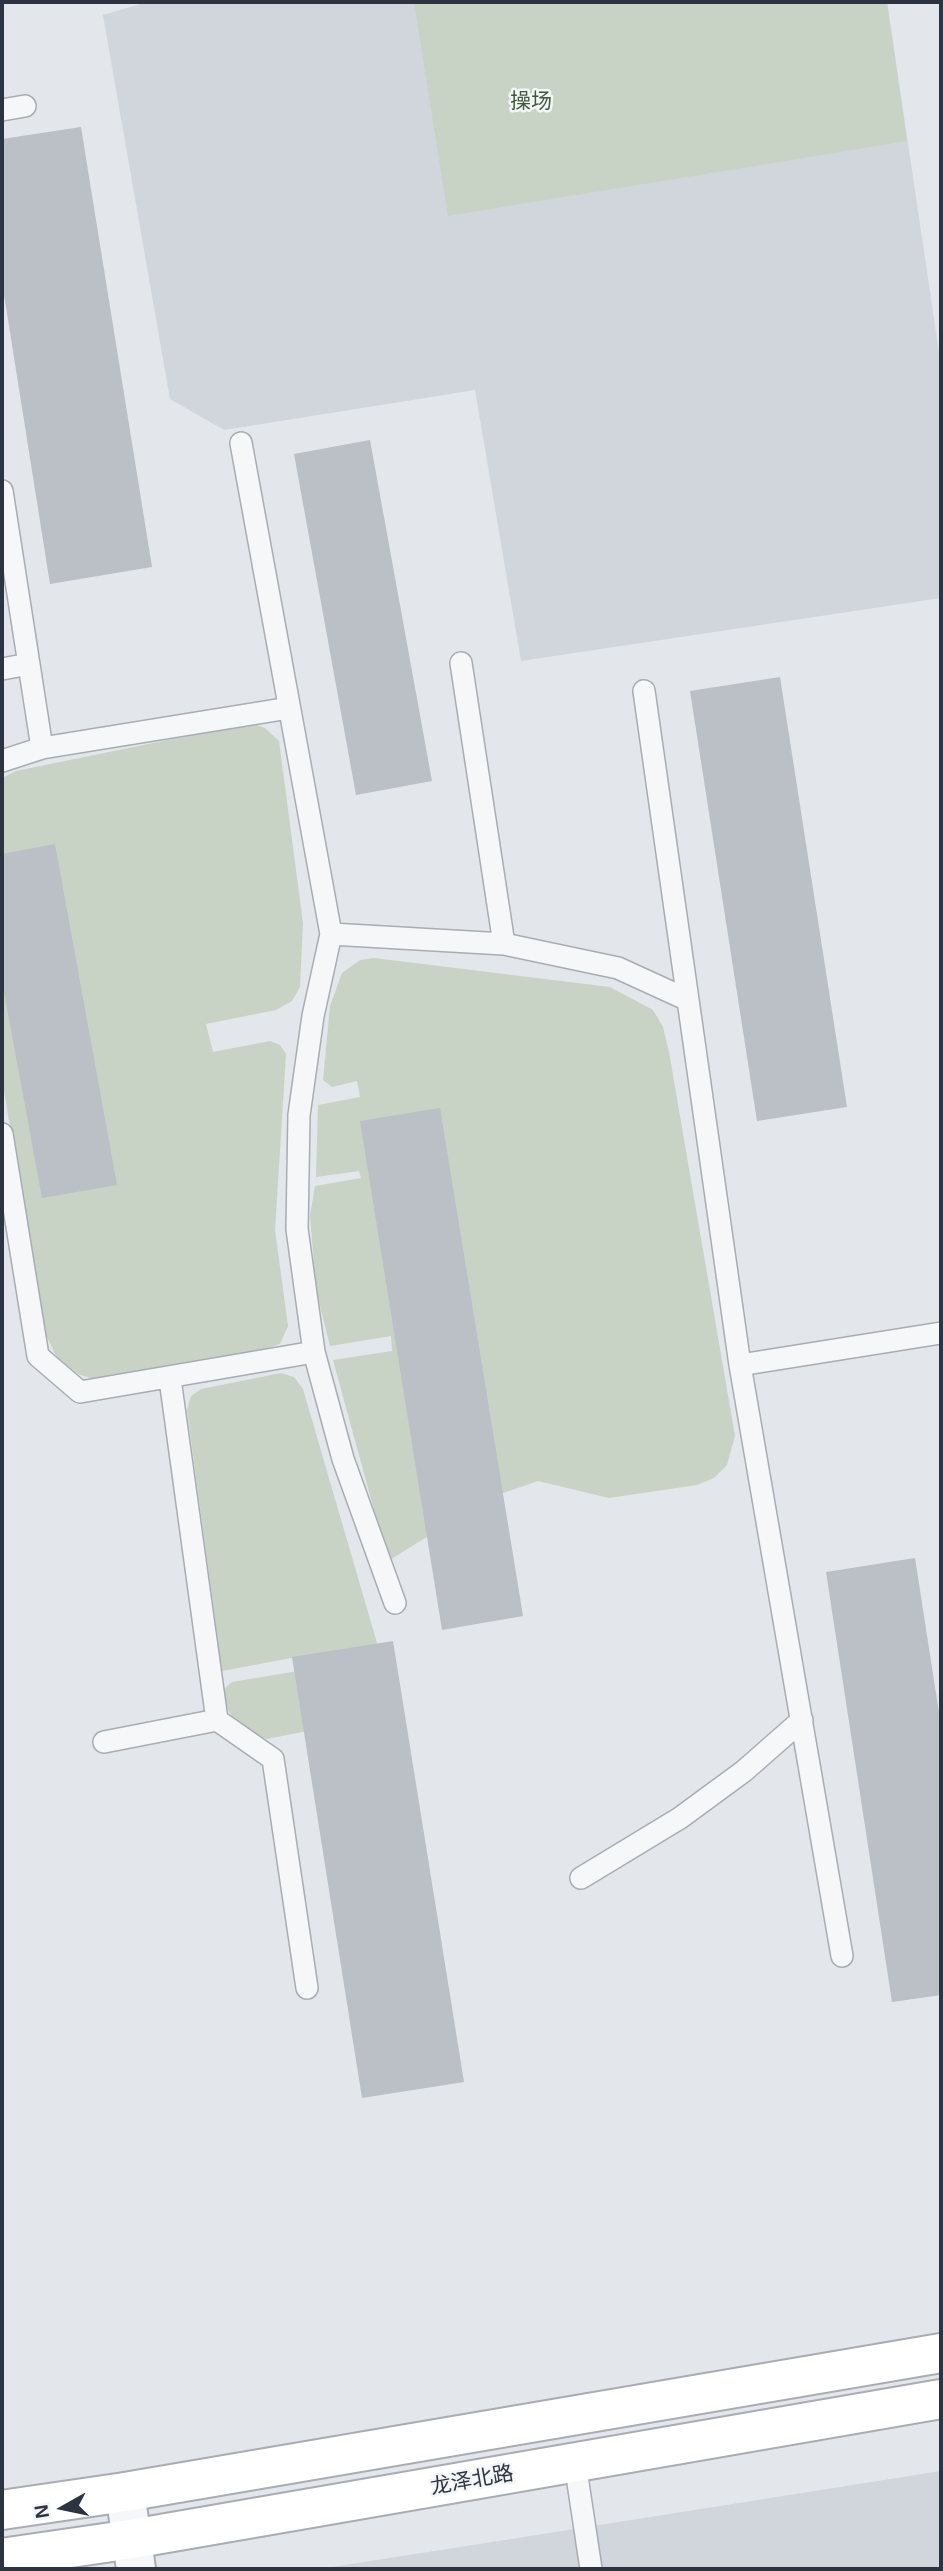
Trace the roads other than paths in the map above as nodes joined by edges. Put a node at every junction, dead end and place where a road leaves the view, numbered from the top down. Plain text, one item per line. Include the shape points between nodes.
1 (24, 106) dead end
2 (2, 110) edge
3 (241, 443) dead end
4 (2, 491) edge
5 (461, 663) dead end
6 (29, 664) junction
7 (2, 669) edge
8 (644, 691) dead end
9 (289, 708) junction
10 (42, 748) junction
11 (2, 761) edge
12 (331, 934) junction
13 (504, 944) junction
14 (688, 1000) junction
15 (2, 1134) edge
16 (941, 1333) edge
17 (314, 1352) junction
18 (740, 1364) junction
19 (170, 1379) junction
20 (395, 1603) dead end
21 (217, 1720) junction
22 (802, 1720) junction
23 (104, 1742) dead end
24 (581, 1878) dead end
25 (842, 1956) dead end
26 (307, 1988) dead end
27 (941, 2353) edge
28 (941, 2399) edge
29 (575, 2463) junction
30 (125, 2492) junction
31 (2, 2510) edge
32 (134, 2554) edge
33 (2, 2558) edge
34 (591, 2569) edge

1 - 2 lane
3 - 9 lane
4 - 6 lane
5 - 13 lane
6 - 7 lane
6 - 10 lane
8 - 14 lane
9 - 10 lane
9 - 12 lane
10 - 11 lane
12 - 13 lane
12 - 17 lane via 299,1115 297,1229
13 - 14 lane via 618,968
14 - 18 lane
15 - 19 lane via 38,1356 80,1392
16 - 18 lane
17 - 19 lane
17 - 20 lane via 342,1459
18 - 22 lane
19 - 21 lane
21 - 23 lane
21 - 26 lane via 273,1759
22 - 24 lane via 680,1818
22 - 25 lane
27 - 30 main road
28 - 29 main road, 龙泽北路
29 - 32 main road, 龙泽北路
29 - 34 lane
30 - 31 main road
30 - 32 street
32 - 33 main road, 龙泽北路

